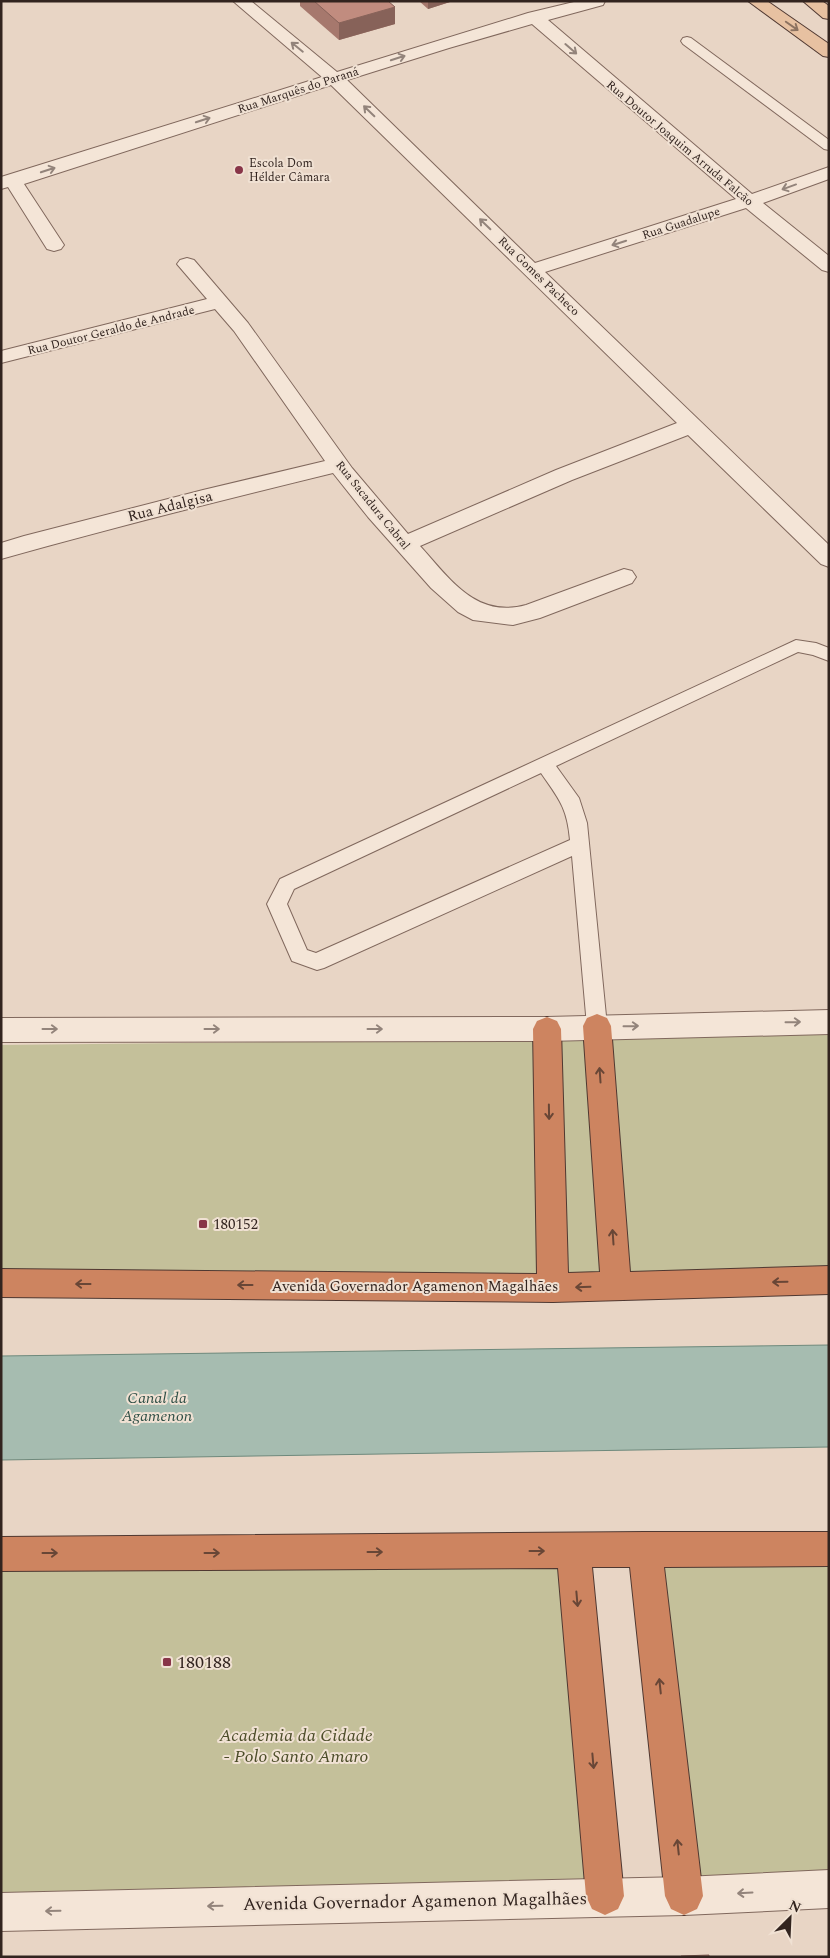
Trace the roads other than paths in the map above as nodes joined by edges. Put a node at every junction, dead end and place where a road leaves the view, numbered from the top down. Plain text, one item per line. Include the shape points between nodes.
1 (241, 1) edge
2 (597, 1) edge
3 (756, 1) edge
4 (811, 1) edge
5 (829, 14) edge
6 (534, 17) junction
7 (687, 41) dead end
8 (829, 52) edge
9 (334, 78) junction
10 (829, 146) edge
11 (829, 173) edge
12 (7, 182) edge
13 (748, 201) junction
14 (54, 245) dead end
15 (187, 264) dead end
16 (829, 266) edge
17 (532, 270) junction
18 (220, 302) junction
19 (1, 357) edge
20 (693, 425) junction
21 (339, 465) junction
22 (405, 544) junction
23 (1, 551) edge
24 (829, 559) edge
25 (624, 577) dead end
26 (829, 655) edge
27 (544, 764) junction
28 (580, 844) junction
29 (829, 1022) edge
30 (597, 1026) junction
31 (547, 1028) junction
32 (1, 1030) edge
33 (829, 1280) edge
34 (1, 1283) edge
35 (616, 1285) junction
36 (553, 1288) junction
37 (645, 1549) junction
38 (829, 1549) edge
39 (573, 1551) junction
40 (1, 1554) edge
41 (829, 1889) edge
42 (605, 1896) junction
43 (684, 1896) junction
44 (1, 1912) edge

9 -> 1 street, Rua Gomes Pacheco
2 - 6 street, Rua Marquês do Paraná
3 -> 8 main road
4 - 5 main road
9 -> 6 street, Rua Marquês do Paraná
6 -> 13 street, Rua Doutor Joaquim Arruda Falcão
7 - 10 lane
12 -> 9 street, Rua Marquês do Paraná
17 -> 9 street, Rua Gomes Pacheco
11 -> 13 street, Rua Guadalupe
12 - 14 street
13 - 16 street, Rua Doutor Joaquim Arruda Falcão
13 -> 17 street, Rua Guadalupe
15 - 18 street, Rua Sacadura Cabral
17 - 20 street, Rua Gomes Pacheco
18 - 19 street, Rua Doutor Geraldo de Andrade
18 - 21 street, Rua Sacadura Cabral
20 - 22 street via 564,475
20 - 24 street, Rua Gomes Pacheco
21 - 22 street, Rua Sacadura Cabral
21 - 23 street, Rua Adalgisa via 203,497
22 - 25 street, Rua Sacadura Cabral via 439,582 466,606 481,614 513,617
26 - 27 lane via 796,646
27 - 28 lane via 572,803
27 - 28 lane via 287,884 277,904 299,955 317,962
28 - 30 lane
30 -> 29 street
30 - 31 street
35 -> 30 highway
32 -> 31 street
31 -> 36 highway
33 -> 35 highway, Avenida Governador Agamenon Magalhães
36 -> 34 highway, Avenida Governador Agamenon Magalhães
35 -> 36 highway, Avenida Governador Agamenon Magalhães
37 - 38 highway
37 - 39 highway
43 -> 37 highway
40 -> 39 highway
39 -> 42 highway
41 -> 43 street, Avenida Governador Agamenon Magalhães
42 - 43 street, Avenida Governador Agamenon Magalhães
42 -> 44 street, Avenida Governador Agamenon Magalhães

